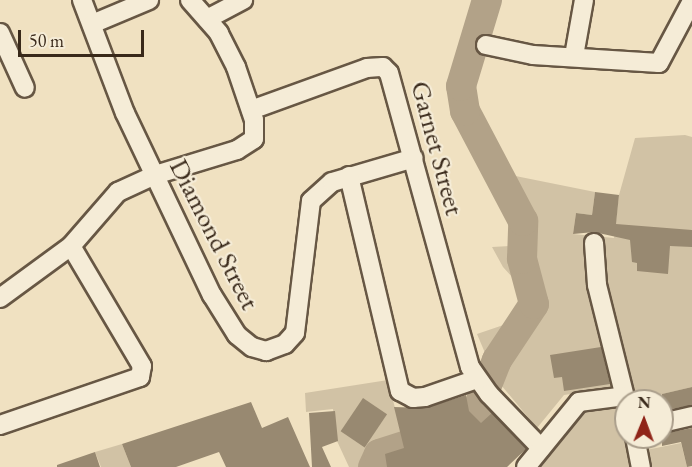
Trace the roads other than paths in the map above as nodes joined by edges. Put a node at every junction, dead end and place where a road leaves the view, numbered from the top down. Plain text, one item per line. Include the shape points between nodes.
1 (82, 0) edge
2 (149, 0) edge
3 (190, 0) edge
4 (243, 0) edge
5 (584, 0) edge
6 (692, 1) edge
7 (207, 18) junction
8 (92, 24) junction
9 (0, 33) edge
10 (486, 45) dead end
11 (574, 56) junction
12 (25, 88) dead end
13 (251, 110) junction
14 (414, 158) junction
15 (154, 175) junction
16 (349, 176) junction
17 (594, 243) dead end
18 (71, 246) junction
19 (0, 298) edge
20 (482, 386) junction
21 (624, 389) edge
22 (614, 399) edge
23 (692, 416) edge
24 (674, 420) edge
25 (0, 425) edge
26 (541, 448) junction
27 (637, 449) edge
28 (526, 467) edge
29 (641, 467) edge

1 - 8 street, Diamond Street
2 - 8 street
3 - 7 street
4 - 7 street
5 - 11 street
6 - 11 street via 659,63
7 - 13 street via 232,58
8 - 15 street, Diamond Street via 125,113
9 - 12 street
10 - 11 street via 533,55
13 - 14 street, Garnet Street via 367,68 382,67 392,79
13 - 15 street via 256,130 246,145
14 - 16 street, Diamond Street
14 - 20 street, Garnet Street via 461,343
15 - 16 street, Diamond Street via 224,317 237,335 266,351 285,344 295,333 311,201 332,182
15 - 18 street via 118,192
16 - 20 street via 400,391 413,398
17 - 21 street via 597,285
18 - 19 street
18 - 25 street via 142,366 141,377
20 - 26 street, Garnet Street
22 - 26 street via 579,402
23 - 24 street
26 - 28 street
27 - 29 street

